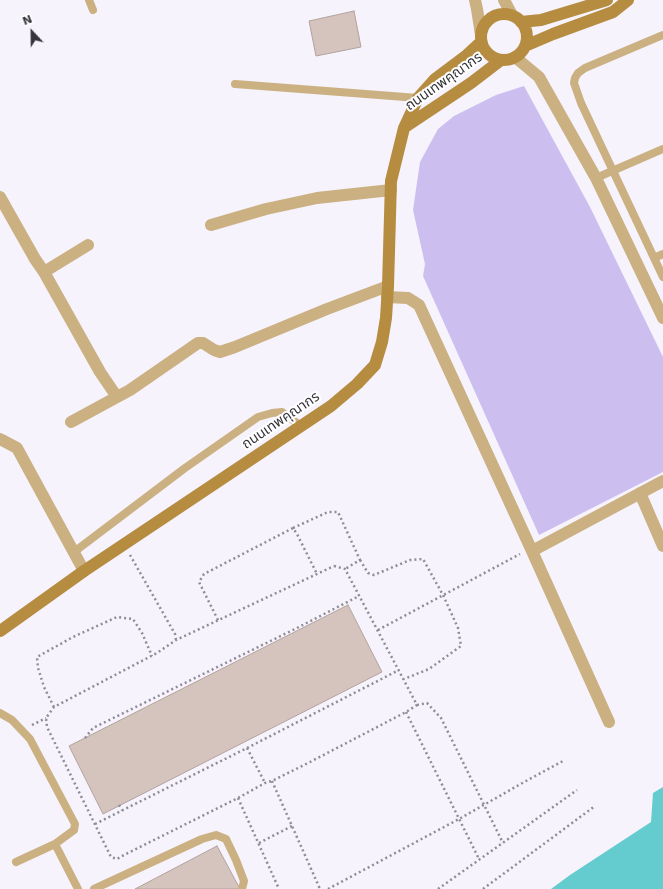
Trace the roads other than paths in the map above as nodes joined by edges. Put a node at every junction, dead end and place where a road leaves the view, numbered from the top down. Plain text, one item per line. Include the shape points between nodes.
1 (89, 0) edge
2 (475, 0) edge
3 (504, 0) edge
4 (607, 0) edge
5 (628, 0) edge
6 (93, 10) dead end
7 (516, 18) junction
8 (663, 35) edge
9 (481, 39) junction
10 (525, 46) junction
11 (515, 57) junction
12 (501, 60) junction
13 (236, 84) dead end
14 (418, 98) junction
15 (404, 128) junction
16 (663, 149) edge
17 (613, 170) junction
18 (596, 178) junction
19 (391, 190) junction
20 (0, 197) edge
21 (211, 225) dead end
22 (88, 245) dead end
23 (663, 254) edge
24 (654, 258) junction
25 (44, 272) junction
26 (663, 277) edge
27 (388, 292) junction
28 (663, 318) edge
29 (117, 397) junction
30 (71, 422) dead end
31 (300, 426) junction
32 (0, 439) edge
33 (663, 480) edge
34 (640, 493) junction
35 (663, 546) edge
36 (531, 550) junction
37 (74, 552) junction
38 (84, 571) junction
39 (0, 631) edge
40 (0, 713) edge
41 (609, 722) dead end
42 (55, 844) junction
43 (16, 862) dead end
44 (96, 888) edge
45 (78, 889) edge
46 (242, 889) edge

1 - 6 lane
2 - 9 street
3 - 7 street
4 - 7 main road via 541,20
5 - 10 main road via 613,12
7 - 9 main road via 503,14 491,18 483,27
7 - 10 main road via 525,29
8 - 17 lane via 585,68 578,72 575,78 574,83 581,103
9 - 12 main road via 488,55
9 - 14 main road, ถนนเทพคุณากร via 467,56 435,80
10 - 11 main road
11 - 12 main road
11 - 18 street via 539,77
12 - 15 main road, ถนนเทพคุณากร
13 - 14 lane
14 - 15 main road, ถนนเทพคุณากร
15 - 19 main road, ถนนเทพคุณากร
16 - 17 lane
17 - 18 lane
17 - 24 lane
18 - 28 street
19 - 21 street via 317,198
19 - 27 main road, ถนนเทพคุณากร
20 - 25 street
22 - 25 street
23 - 24 lane
24 - 26 lane
25 - 29 street via 100,372
27 - 29 street via 327,309 220,352 198,343
27 - 31 main road, ถนนเทพคุณากร via 382,342 375,365 358,384 332,406
27 - 36 street via 408,298 419,305
29 - 30 street
31 - 37 lane via 282,412 258,418 185,468
31 - 38 main road, ถนนเทพคุณากร
32 - 37 street via 17,448
33 - 34 street
34 - 35 street
34 - 36 street
36 - 41 street
37 - 38 street
38 - 39 main road, ถนนเทพคุณากร
40 - 42 lane via 12,720 30,739 75,824 74,830
42 - 43 lane
42 - 45 lane
44 - 46 lane via 216,835 226,839 244,881

